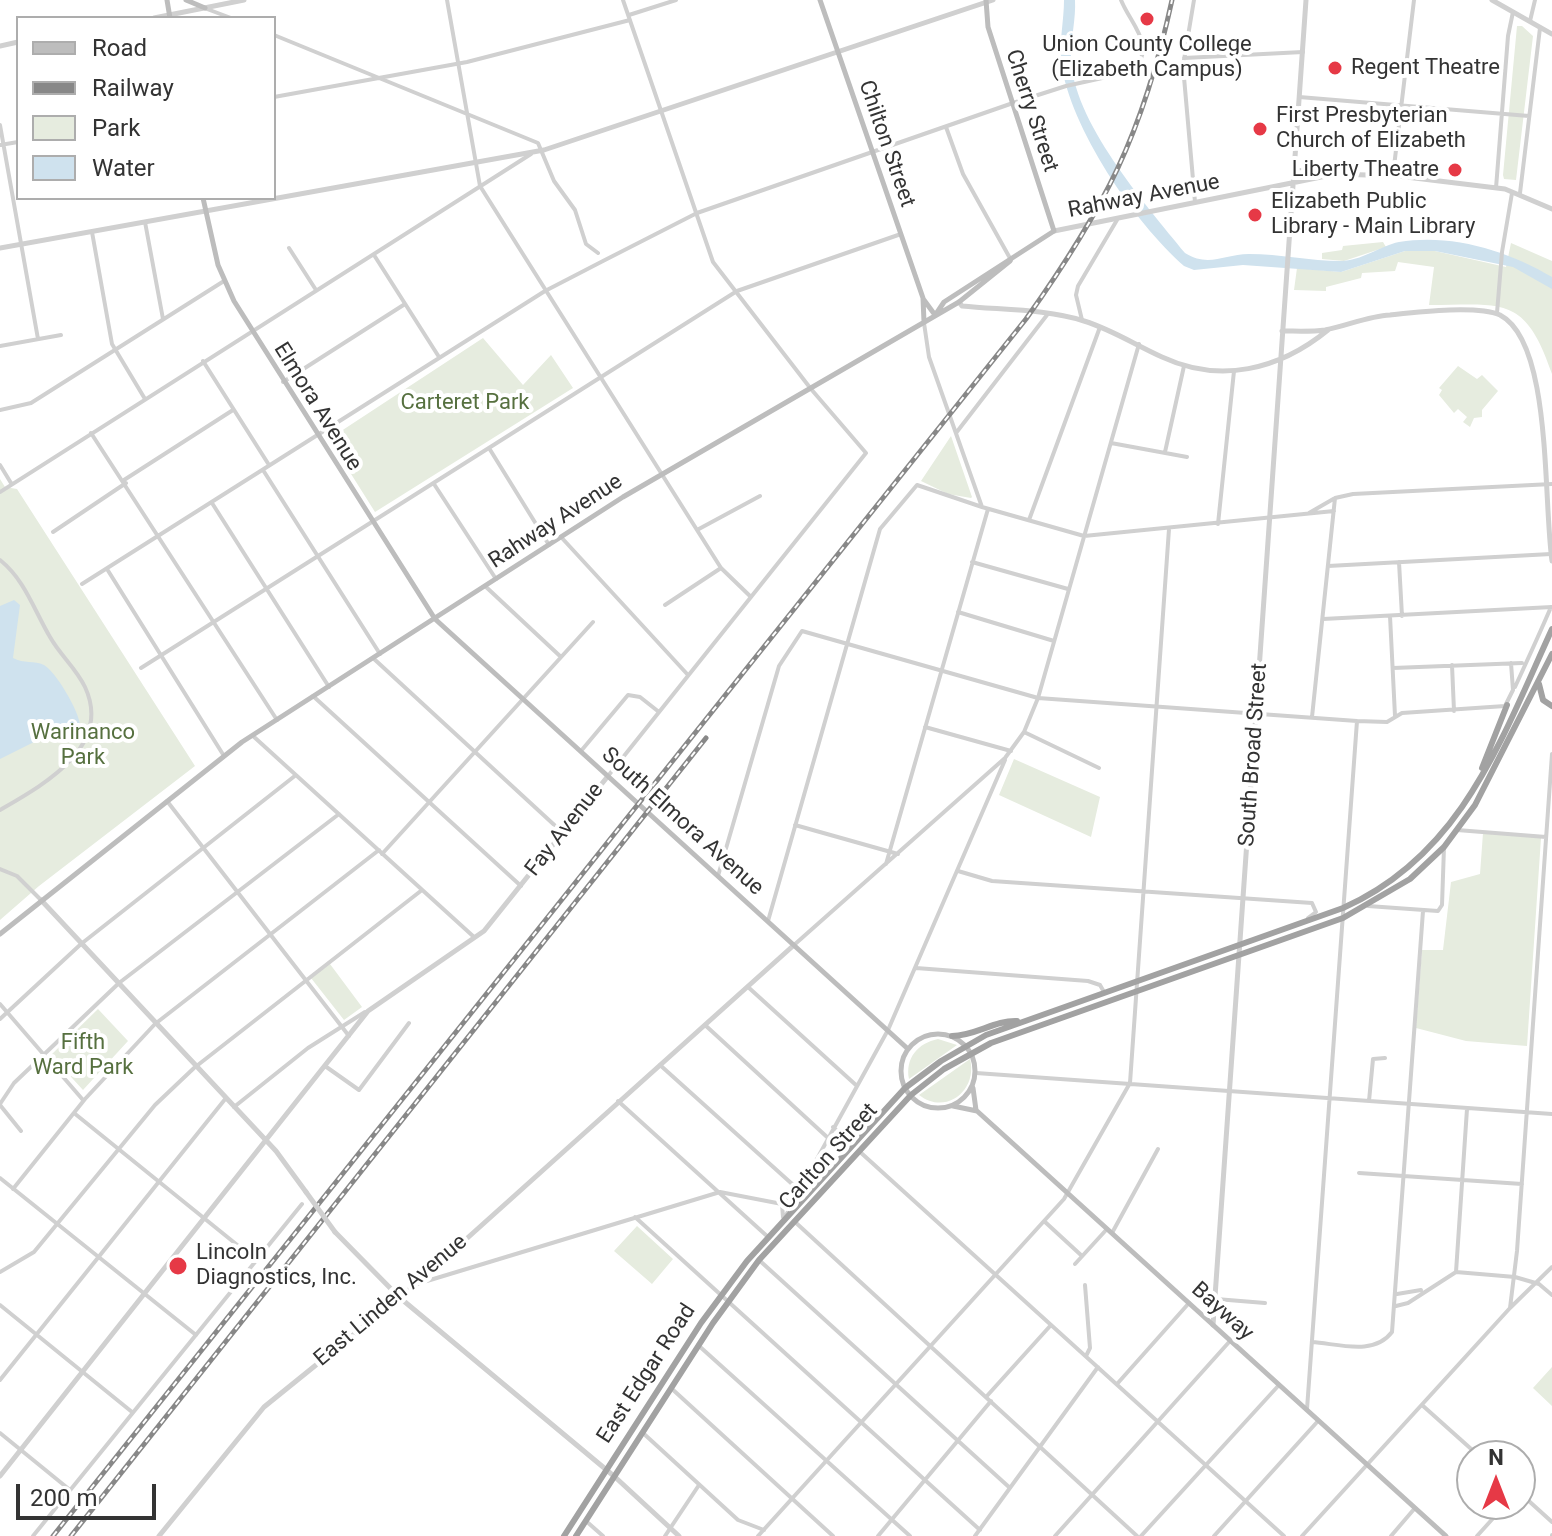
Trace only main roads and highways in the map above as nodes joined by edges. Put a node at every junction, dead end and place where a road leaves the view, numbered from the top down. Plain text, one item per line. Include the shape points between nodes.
1 (167, 0) edge
2 (186, 0) edge
3 (820, 0) edge
4 (986, 1) edge
5 (205, 8) road end
6 (170, 16) edge
7 (203, 200) edge
8 (1054, 231) joint
9 (1010, 260) junction
10 (976, 281) junction
11 (923, 299) junction
12 (959, 302) junction
13 (935, 315) junction
14 (924, 323) junction
15 (435, 619) junction
16 (1552, 629) edge
17 (1552, 654) edge
18 (1539, 683) junction
19 (1507, 705) road end
20 (1552, 706) edge
21 (1481, 776) junction
22 (0, 934) edge
23 (1021, 1021) junction
24 (952, 1036) junction
25 (966, 1045) junction
26 (908, 1049) junction
27 (971, 1053) junction
28 (973, 1086) junction
29 (905, 1088) junction
30 (911, 1095) junction
31 (953, 1106) junction
32 (977, 1111) junction
33 (814, 1187) joint
34 (728, 1301) joint
35 (564, 1536) edge
36 (576, 1536) edge
37 (1446, 1536) edge

1 - 6 main road
2 - 5 main road
3 - 11 main road, Chilton Street
4 - 8 main road, Cherry Street via 988,27
7 - 15 main road, Elmora Avenue via 224,281 250,330
8 - 9 main road, Rahway Avenue
9 - 10 main road, Rahway Avenue
9 - 12 main road, Rahway Avenue
10 - 12 main road
10 - 13 main road, Rahway Avenue via 944,302
11 - 13 main road, Chilton Street
11 - 14 main road, Chilton Street
12 - 13 main road, Rahway Avenue
13 - 14 main road, Rahway Avenue
14 - 15 main road, Rahway Avenue via 661,476
15 - 22 main road, Rahway Avenue via 224,756
15 - 26 main road, South Elmora Avenue
16 - 21 highway
17 - 18 highway, Carlton Street
18 - 20 highway via 1543,700
18 - 27 highway, Carlton Street via 1498,765 1457,830 1410,879 1343,918 1017,1032
19 - 21 highway
21 - 23 highway via 1450,825 1411,869 1343,908
23 - 24 highway
23 - 25 highway, Carlton Street
24 - 25 main road
24 - 26 main road via 929,1035
25 - 27 main road
25 - 29 highway, Carlton Street
26 - 29 main road via 901,1066
27 - 28 main road
27 - 30 highway, Carlton Street
28 - 31 main road
28 - 32 main road
29 - 30 main road
29 - 33 highway, Carlton Street
30 - 31 main road via 932,1107
30 - 34 highway, Carlton Street via 759,1260
31 - 32 main road
32 - 37 main road, Bayway
33 - 35 highway, East Edgar Road via 720,1295
34 - 36 highway, East Edgar Road

